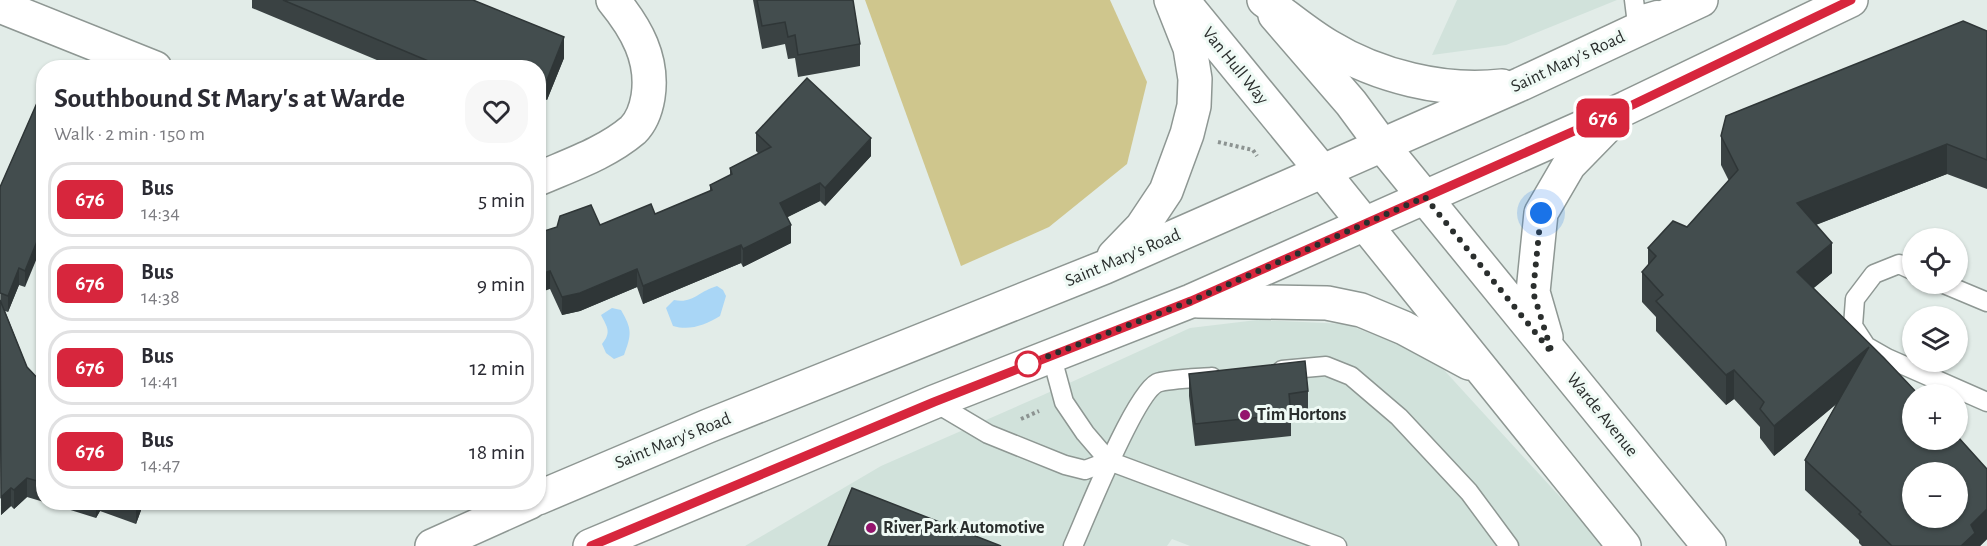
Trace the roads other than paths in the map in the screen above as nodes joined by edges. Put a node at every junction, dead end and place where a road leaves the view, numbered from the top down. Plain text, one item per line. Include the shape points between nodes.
1 (613, 0) edge
2 (1171, 0) edge
3 (1182, 0) edge
4 (1263, 0) edge
5 (1634, 0) edge
6 (1699, 0) edge
7 (1851, 0) edge
8 (0, 6) edge
9 (135, 60) edge
10 (1521, 84) junction
11 (1626, 108) junction
12 (1382, 145) junction
13 (1322, 171) junction
14 (546, 176) edge
15 (1425, 197) junction
16 (1364, 224) junction
17 (1902, 265) edge
18 (1105, 267) junction
19 (1968, 294) edge
20 (1191, 301) junction
21 (1987, 302) edge
22 (1552, 353) junction
23 (1052, 354) junction
24 (1260, 372) edge
25 (1485, 372) junction
26 (1227, 375) edge
27 (934, 402) junction
28 (1987, 402) edge
29 (1109, 461) junction
30 (546, 495) edge
31 (512, 510) edge
32 (432, 546) edge
33 (590, 546) edge
34 (1073, 546) edge
35 (1337, 546) edge
36 (1509, 546) edge
37 (1624, 546) edge
38 (1709, 546) edge

1 - 14 main road via 630,21 647,56 650,83 646,111 635,128 616,143
2 - 18 main road via 1190,48 1194,106 1166,191 1142,227
3 - 13 main road, Van Hull Way
4 - 10 main road via 1328,46 1384,71 1420,82 1479,89
4 - 12 main road, Warde Avenue
5 - 6 lane via 1636,16
6 - 10 main road, Saint Mary's Road
7 - 11 main road
8 - 9 main road
10 - 12 main road, Saint Mary's Road
11 - 15 main road
11 - 22 main road via 1569,165 1541,213 1533,292
12 - 13 main road, Saint Mary's Road
12 - 15 main road, Warde Avenue
13 - 16 main road
13 - 18 main road, Saint Mary's Road
15 - 16 main road
15 - 22 main road, Warde Avenue
16 - 20 main road
16 - 25 main road
17 - 28 lane via 1874,274 1855,299 1853,326 1866,346 1887,358
18 - 30 main road, Saint Mary's Road
19 - 21 lane
20 - 23 main road
20 - 25 main road via 1327,303 1361,310 1404,328
22 - 38 main road, Warde Avenue
23 - 27 main road
23 - 29 lane via 1064,402
24 - 36 lane via 1326,366 1351,376 1399,417 1468,492
25 - 37 main road
26 - 29 lane via 1158,382 1145,393
27 - 29 lane via 988,434 1065,465 1085,471
27 - 33 main road
29 - 34 lane
29 - 35 lane
31 - 32 main road

